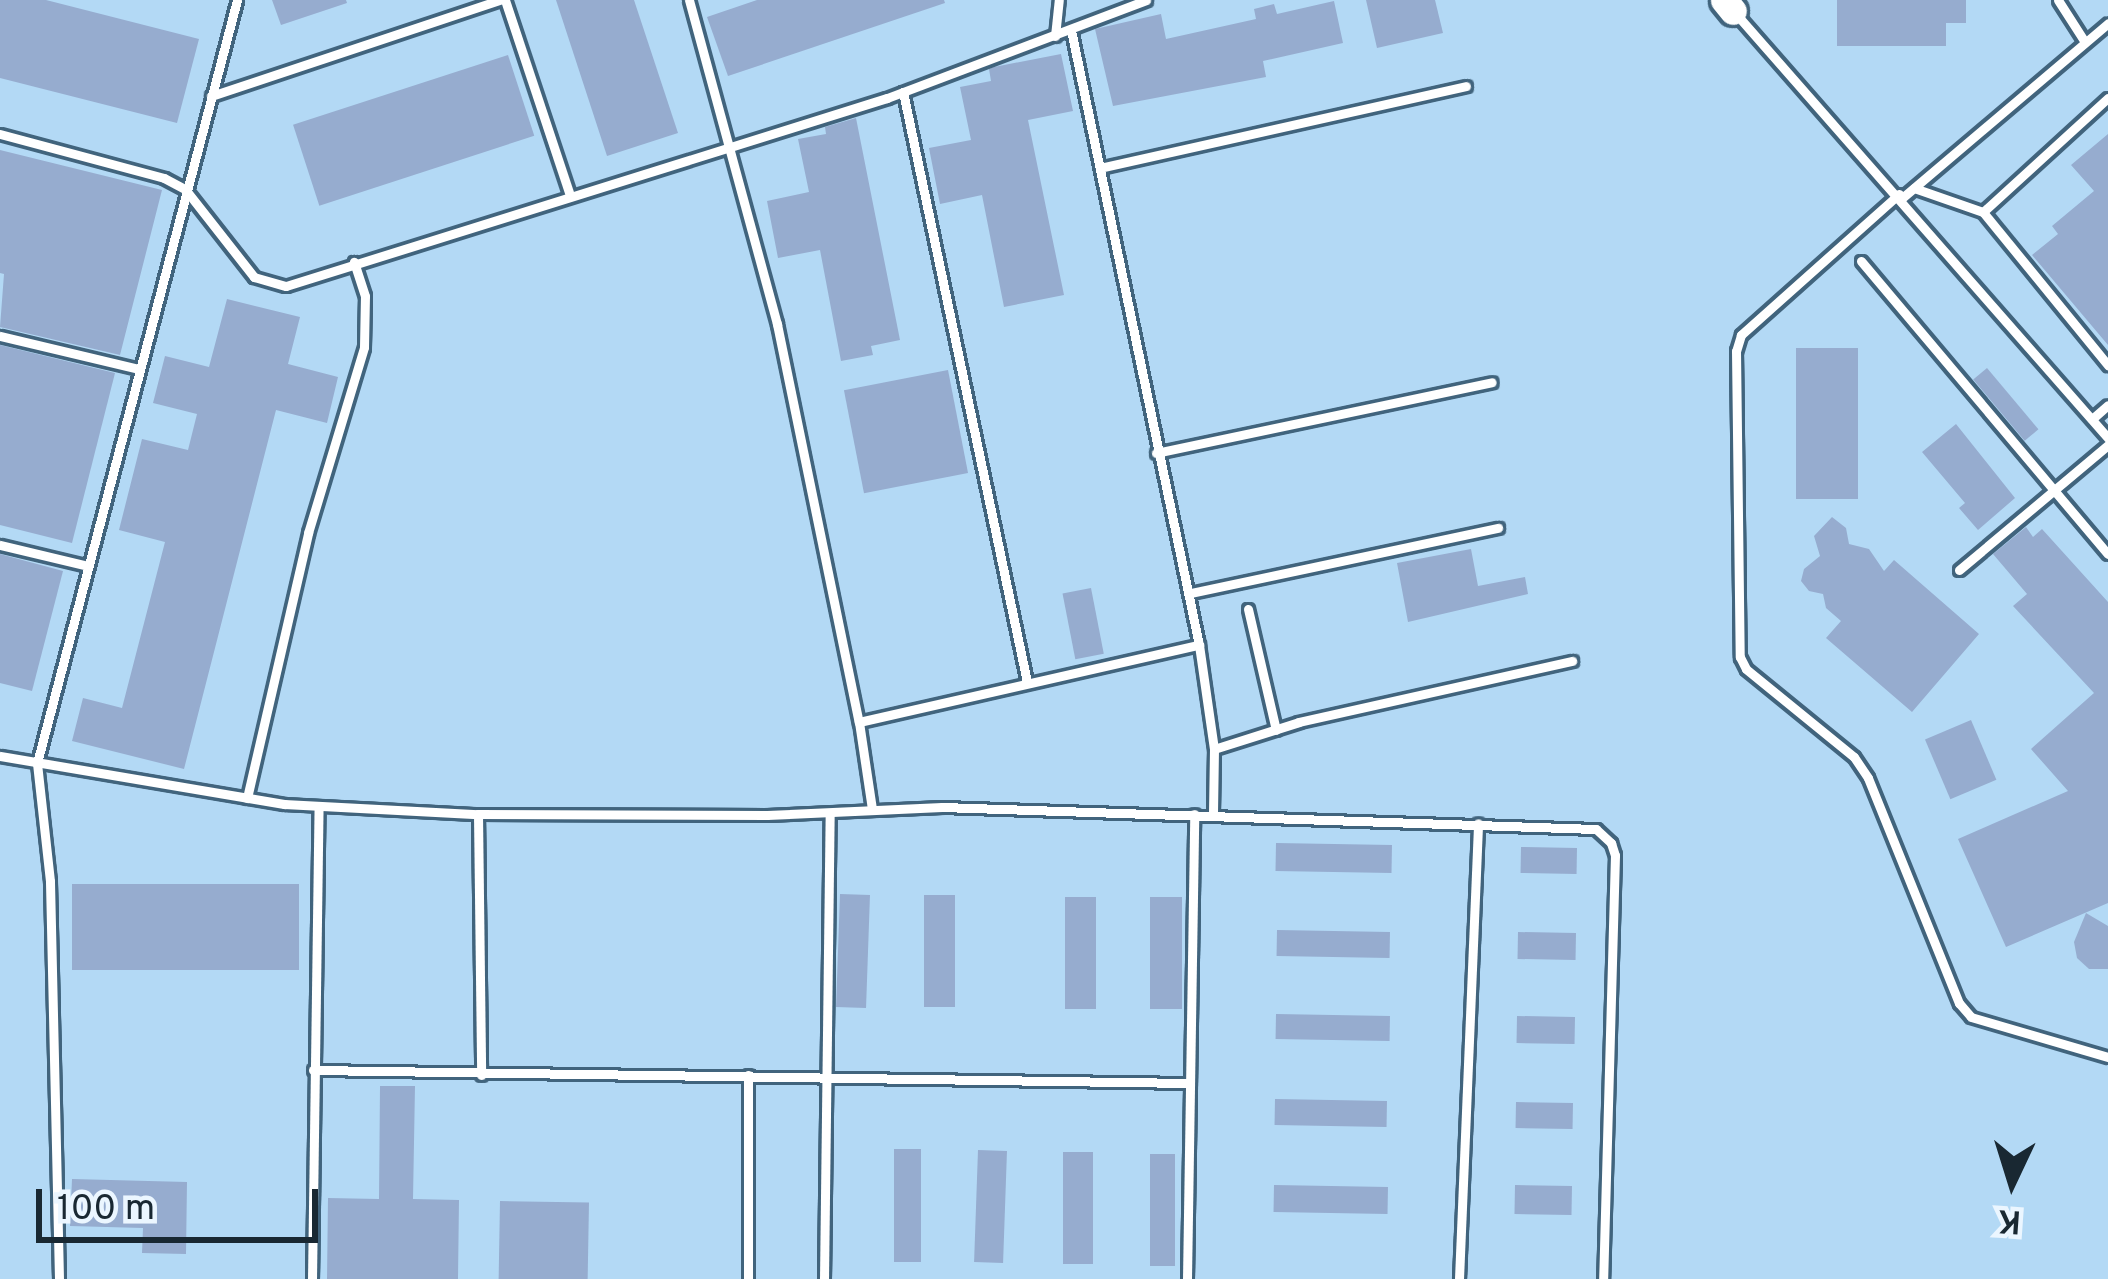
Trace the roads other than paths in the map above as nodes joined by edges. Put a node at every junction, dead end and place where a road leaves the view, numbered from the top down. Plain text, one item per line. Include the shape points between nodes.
1 (237, 0) edge
2 (502, 0) edge
3 (689, 0) edge
4 (1059, 0) edge
5 (1146, 0) edge
6 (2058, 0) edge
7 (1730, 4) edge
8 (2108, 23) edge
9 (1071, 29) junction
10 (1055, 36) junction
11 (2085, 43) junction
12 (1466, 86) dead end
13 (903, 92) junction
14 (211, 96) junction
15 (2108, 98) edge
16 (0, 134) edge
17 (732, 144) junction
18 (1100, 169) junction
19 (1914, 188) junction
20 (185, 189) junction
21 (570, 195) junction
22 (1900, 196) junction
23 (1983, 212) junction
24 (1861, 261) dead end
25 (354, 262) junction
26 (0, 336) edge
27 (2108, 365) edge
28 (139, 369) junction
29 (1492, 382) dead end
30 (2108, 405) edge
31 (2092, 419) junction
32 (2108, 441) edge
33 (1156, 453) junction
34 (2054, 490) junction
35 (1498, 528) dead end
36 (0, 545) edge
37 (2108, 554) edge
38 (88, 566) junction
39 (1959, 570) dead end
40 (1191, 593) junction
41 (1248, 608) dead end
42 (1199, 645) junction
43 (1572, 662) dead end
44 (1027, 682) junction
45 (860, 722) junction
46 (1276, 730) junction
47 (1214, 749) junction
48 (0, 755) edge
49 (37, 763) junction
50 (248, 798) junction
51 (319, 806) junction
52 (872, 809) junction
53 (478, 814) junction
54 (830, 814) junction
55 (1194, 814) junction
56 (1213, 815) junction
57 (1478, 823) junction
58 (2108, 1057) edge
59 (313, 1070) junction
60 (481, 1075) junction
61 (748, 1076) junction
62 (826, 1076) junction
63 (1190, 1083) junction
64 (59, 1279) edge
65 (312, 1279) edge
66 (748, 1279) edge
67 (824, 1279) edge
68 (1187, 1279) edge
69 (1459, 1279) edge
70 (1603, 1279) edge

1 - 14 lane
2 - 14 lane
2 - 21 lane
3 - 17 lane
4 - 10 lane
5 - 9 lane
6 - 11 lane
7 - 22 lane
8 - 11 lane
9 - 10 lane
9 - 18 lane
10 - 13 lane
11 - 19 lane
12 - 18 lane
13 - 17 lane
13 - 44 lane
14 - 20 lane
15 - 23 lane
16 - 20 lane
17 - 21 lane
17 - 45 lane
18 - 33 lane
19 - 22 lane
19 - 23 lane
20 - 25 lane via 268,284 286,286
20 - 28 lane
21 - 25 lane
22 - 31 lane
22 - 58 lane via 1742,335 1736,350 1740,657 1868,778 1971,1017
23 - 27 lane
24 - 34 lane
25 - 50 lane via 365,296 364,346 308,533
26 - 28 lane
28 - 38 lane
29 - 33 lane
30 - 31 lane
31 - 32 lane
32 - 34 lane
33 - 40 lane
34 - 37 lane
34 - 39 lane
35 - 40 lane
36 - 38 lane
38 - 49 lane
40 - 42 lane
41 - 46 lane
42 - 44 lane
42 - 47 lane
43 - 46 lane
44 - 45 lane
45 - 52 lane
46 - 47 lane
47 - 56 lane
48 - 49 lane
49 - 50 lane
49 - 64 lane via 50,881
50 - 51 lane
51 - 53 lane
51 - 59 lane
52 - 54 lane
52 - 55 lane
53 - 54 lane
53 - 60 lane
54 - 62 lane
55 - 56 lane
55 - 63 lane
56 - 57 lane
57 - 69 lane
57 - 70 lane via 1596,829 1613,849
59 - 60 lane
59 - 65 lane
60 - 61 lane
61 - 62 lane
61 - 66 lane
62 - 63 lane
62 - 67 lane
63 - 68 lane

